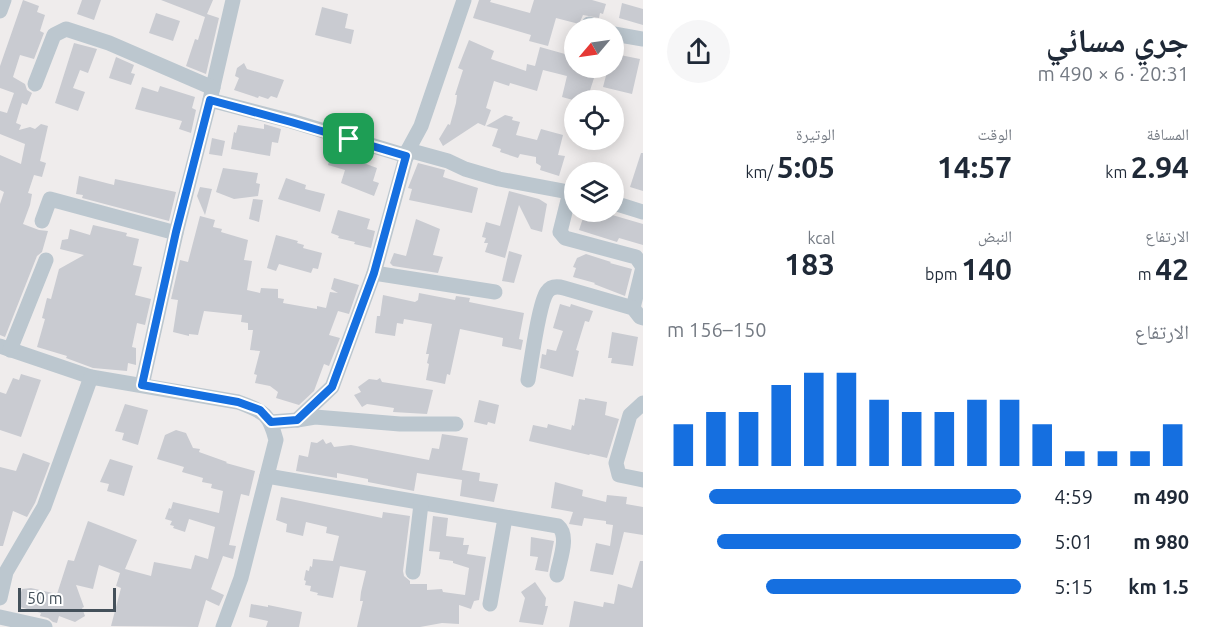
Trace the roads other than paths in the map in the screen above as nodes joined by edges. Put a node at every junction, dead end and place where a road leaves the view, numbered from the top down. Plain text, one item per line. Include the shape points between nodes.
1 (4, 0) edge
2 (232, 0) edge
3 (464, 0) edge
4 (0, 11) edge
5 (624, 37) edge
6 (643, 39) edge
7 (35, 84) dead end
8 (212, 94) junction
9 (407, 153) junction
10 (564, 190) edge
11 (624, 206) edge
12 (643, 212) edge
13 (564, 219) edge
14 (42, 221) dead end
15 (176, 232) junction
16 (46, 260) dead end
17 (374, 273) junction
18 (495, 292) dead end
19 (638, 313) edge
20 (5, 348) edge
21 (91, 376) junction
22 (528, 380) dead end
23 (142, 385) junction
24 (643, 402) edge
25 (297, 420) junction
26 (271, 422) junction
27 (456, 424) dead end
28 (267, 476) junction
29 (643, 480) edge
30 (421, 504) junction
31 (506, 518) junction
32 (413, 572) dead end
33 (557, 575) dead end
34 (0, 598) edge
35 (490, 604) dead end
36 (0, 617) edge
37 (45, 627) edge
38 (223, 627) edge

1 - 4 street
2 - 8 street
3 - 9 street via 421,126
5 - 6 street
7 - 8 street via 54,35 66,29 109,43
8 - 9 street via 291,122
8 - 15 street
9 - 10 street via 448,161 499,179
9 - 17 street
11 - 12 street
13 - 19 street via 560,232 565,238 636,257 642,267
14 - 15 street via 50,200
15 - 23 street
16 - 20 street
17 - 18 street
17 - 25 street via 332,387
19 - 22 street via 558,286 549,289 542,302
20 - 21 street
21 - 23 street
21 - 34 street via 44,507 6,572
23 - 26 street via 238,402 260,410
24 - 29 street via 630,415 616,463 619,475
25 - 26 street
25 - 27 street via 315,417
26 - 28 street via 276,440
28 - 30 street
28 - 38 street via 241,578
30 - 31 street
30 - 32 street
31 - 33 street via 561,528 564,537
31 - 35 street
36 - 37 street

